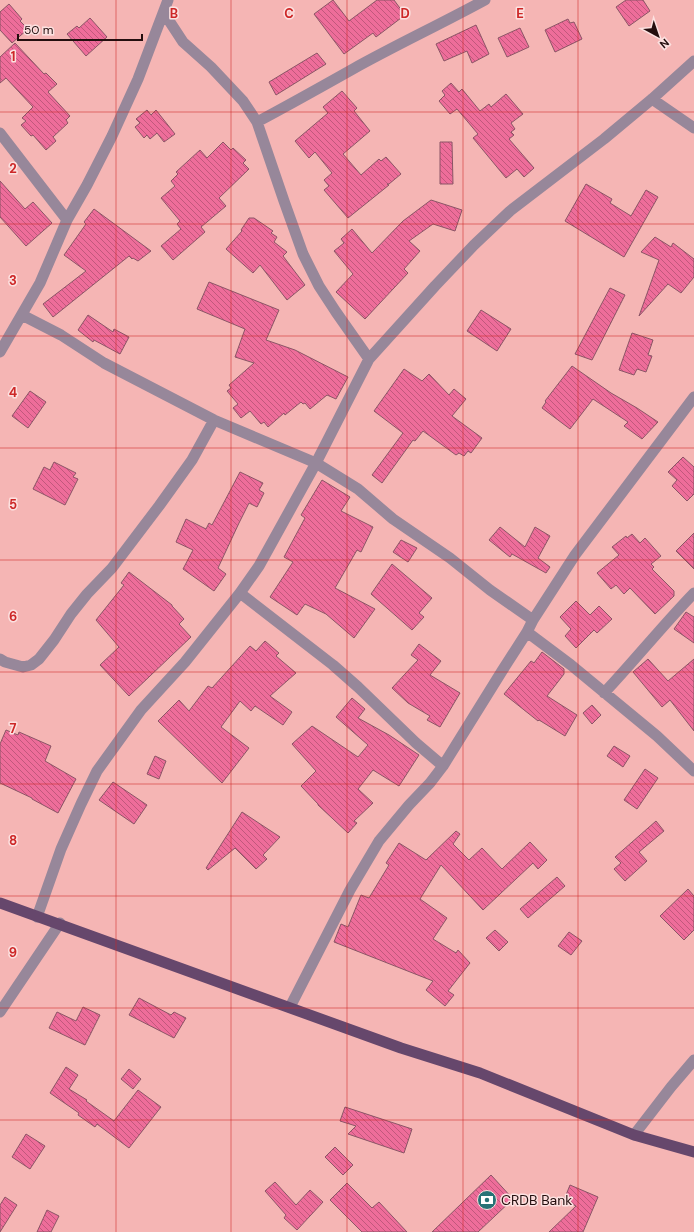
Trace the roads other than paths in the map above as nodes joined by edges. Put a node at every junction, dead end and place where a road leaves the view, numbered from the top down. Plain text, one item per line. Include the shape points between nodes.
1 (168, 0) edge
2 (485, 0) edge
3 (164, 13) junction
4 (694, 61) edge
5 (652, 99) junction
6 (257, 122) junction
7 (694, 128) edge
8 (0, 133) edge
9 (0, 142) edge
10 (10, 147) junction
11 (67, 220) junction
12 (22, 315) junction
13 (0, 350) edge
14 (369, 359) junction
15 (694, 397) edge
16 (214, 420) junction
17 (316, 462) junction
18 (240, 593) junction
19 (694, 593) edge
20 (533, 620) junction
21 (527, 632) junction
22 (0, 659) edge
23 (604, 693) junction
24 (443, 766) junction
25 (694, 771) edge
26 (0, 903) edge
27 (37, 917) junction
28 (60, 923) junction
29 (290, 1007) junction
30 (0, 1012) edge
31 (694, 1060) edge
32 (634, 1136) junction
33 (694, 1152) edge

1 - 3 street
2 - 6 street
3 - 6 street via 183,42 243,101
3 - 11 street via 138,79 87,185
4 - 5 street
5 - 7 street
5 - 14 street via 510,211 450,271
6 - 14 street via 303,254 328,299
8 - 10 street
9 - 10 street
10 - 11 street
11 - 12 street via 40,282
12 - 13 street
12 - 16 street via 61,335 104,363
14 - 17 street
15 - 20 street via 575,555
16 - 17 street
16 - 22 street via 192,460 160,506 112,568 70,614 39,659 32,665 23,667
17 - 18 street via 259,566
17 - 20 street via 358,489 393,519
18 - 24 street via 333,665 416,744
18 - 27 street via 185,662 141,710 97,771 61,849
19 - 23 street
20 - 21 street
21 - 23 street
21 - 24 street
23 - 25 street via 658,736
24 - 29 street via 378,841
26 - 27 highway
27 - 28 highway
28 - 29 highway
28 - 30 street
29 - 32 highway via 401,1048 480,1073
31 - 32 street
32 - 33 highway

